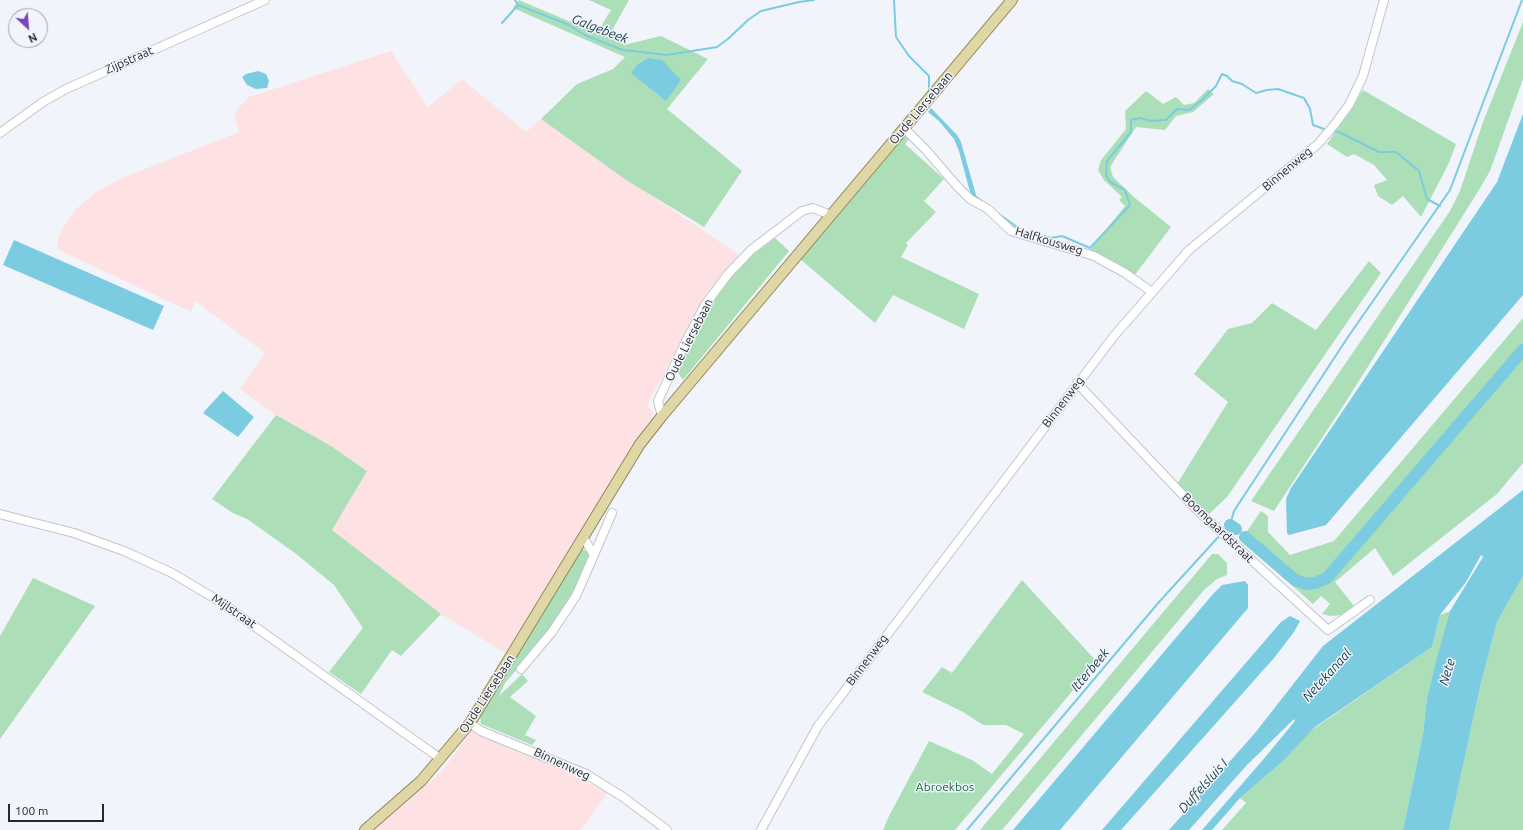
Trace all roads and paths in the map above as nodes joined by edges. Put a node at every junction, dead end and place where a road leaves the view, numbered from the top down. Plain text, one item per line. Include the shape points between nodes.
1 (265, 0) edge
2 (1012, 0) edge
3 (1384, 0) edge
4 (904, 128) junction
5 (0, 133) edge
6 (830, 216) junction
7 (1152, 292) junction
8 (1077, 383) junction
9 (662, 416) junction
10 (612, 513) dead end
11 (0, 514) edge
12 (583, 538) junction
13 (594, 555) junction
14 (1370, 600) dead end
15 (521, 669) dead end
16 (470, 723) junction
17 (441, 759) junction
18 (366, 830) edge
19 (667, 830) edge
20 (761, 830) edge

1 - 5 street, Zijpstraat via 66,89
2 - 4 main road, Oude Liersebaan
3 - 7 street, Binnenweg via 1363,76 1349,105 1335,124 1318,144 1189,250
4 - 6 main road, Oude Liersebaan
4 - 7 street, Halfkousweg via 970,199 988,209 1012,231 1094,256
6 - 9 main road, Oude Liersebaan
6 - 9 street, Oude Liersebaan via 813,208 802,212 751,250 728,274 705,305 658,401
7 - 8 street, Binnenweg
8 - 14 street, Boomgaardstraat via 1198,511 1328,630
8 - 20 street, Binnenweg via 818,726
9 - 12 main road, Oude Liersebaan via 640,444
10 - 13 street, Oude Liersebaan
11 - 17 street, Mijlstraat via 124,551 172,573 231,609
12 - 13 street
12 - 16 main road, Oude Liersebaan
13 - 15 street, Oude Liersebaan via 576,596 552,632
16 - 17 main road, Oude Liersebaan
16 - 19 street, Binnenweg via 481,731 586,774 623,797
17 - 18 main road, Oude Liersebaan via 421,781

